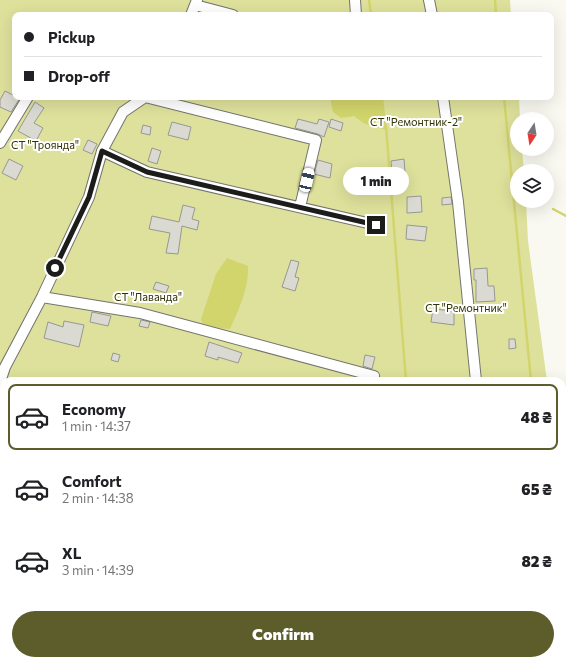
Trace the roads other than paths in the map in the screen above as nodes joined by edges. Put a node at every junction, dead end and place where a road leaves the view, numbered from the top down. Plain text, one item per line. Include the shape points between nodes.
1 (355, 0) edge
2 (430, 0) edge
3 (196, 2) edge
4 (192, 12) edge
5 (224, 12) edge
6 (356, 12) edge
7 (432, 12) edge
8 (26, 100) edge
9 (141, 100) edge
10 (157, 100) edge
11 (443, 100) edge
12 (1, 137) edge
13 (102, 151) junction
14 (300, 207) junction
15 (376, 225) dead end
16 (42, 297) junction
17 (2, 377) edge
18 (374, 377) edge
19 (476, 377) edge

1 - 6 street
2 - 7 street
3 - 4 street
3 - 5 street
8 - 12 street
9 - 13 street via 123,112
10 - 14 street via 316,140
11 - 19 street via 458,202
13 - 14 street via 147,172
13 - 16 street via 89,197
14 - 15 street
16 - 17 street
16 - 18 street via 140,313

